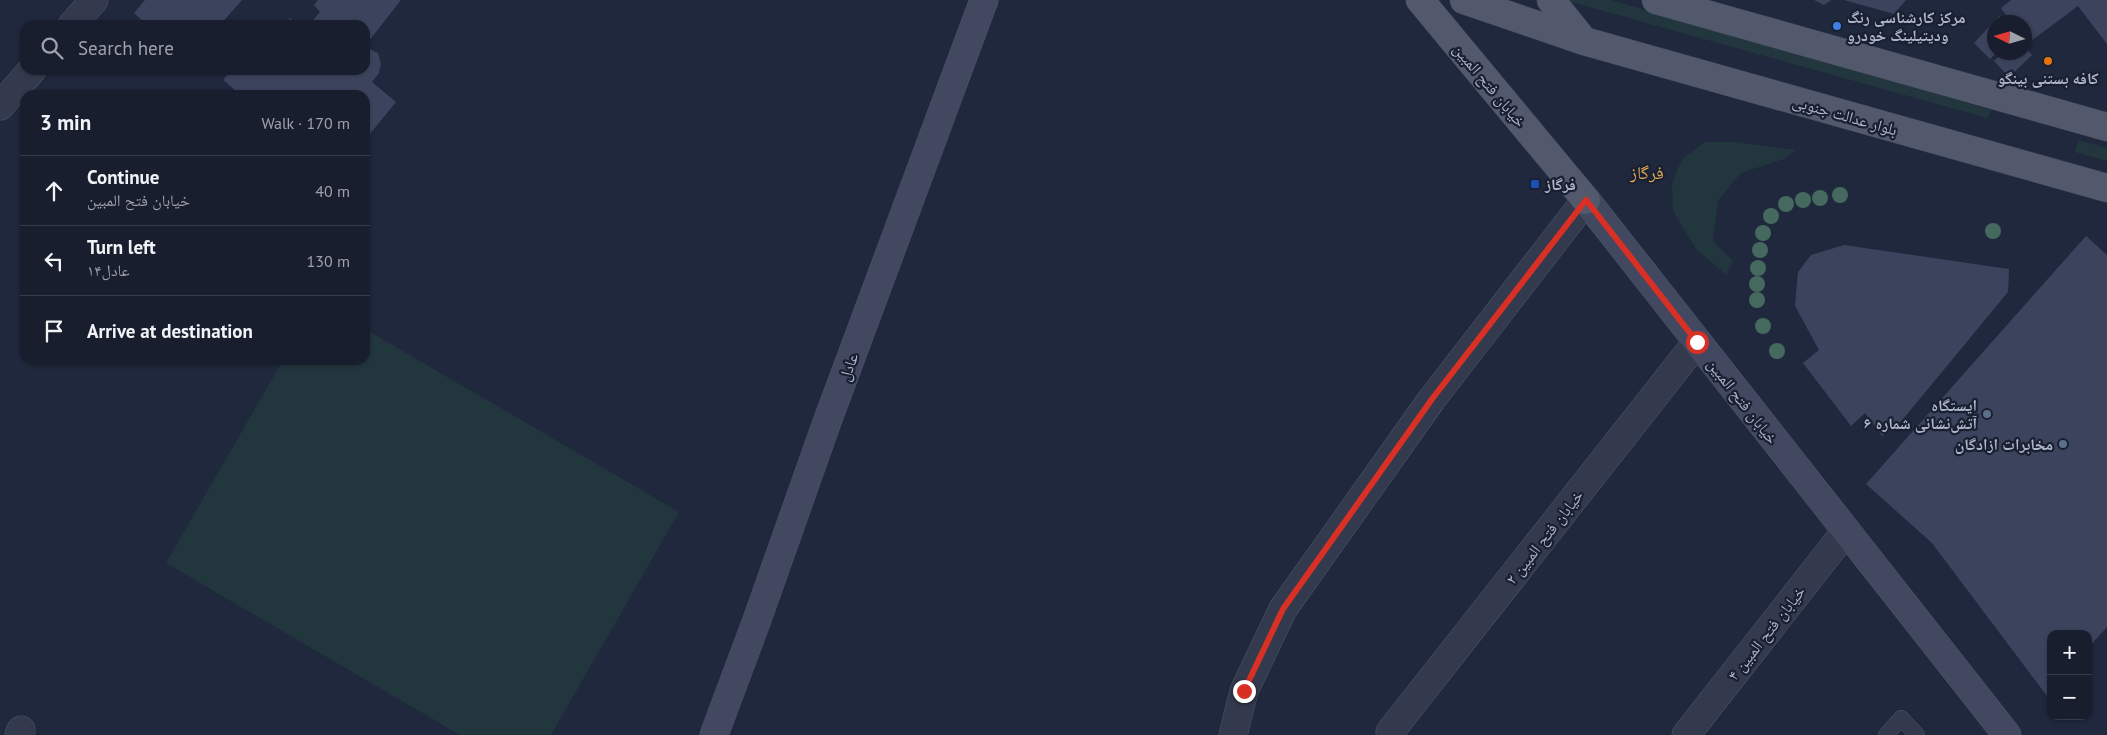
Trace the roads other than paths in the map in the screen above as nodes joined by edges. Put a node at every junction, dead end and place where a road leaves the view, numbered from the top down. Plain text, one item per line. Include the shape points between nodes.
1 (94, 0) edge
2 (984, 0) edge
3 (1420, 0) edge
4 (1464, 0) edge
5 (1551, 0) edge
6 (1656, 0) edge
7 (76, 20) edge
8 (1584, 41) junction
9 (28, 75) edge
10 (0, 106) edge
11 (2107, 127) edge
12 (2107, 188) edge
13 (1586, 200) junction
14 (1697, 342) junction
15 (1846, 531) junction
16 (1390, 732) dead end
17 (2003, 733) edge
18 (714, 735) edge
19 (1233, 735) edge
20 (1686, 735) edge
21 (1886, 735) edge
22 (1917, 735) edge

1 - 7 street
2 - 18 street, عادل
3 - 13 main road, خیابان فتح المبین
4 - 8 main road, بلوار عدالت جنوبی
5 - 8 main road
6 - 11 main road
8 - 12 main road, بلوار عدالت جنوبی
9 - 10 street
13 - 14 street, خیابان فتح المبین
13 - 19 street via 1432,399 1283,609 1244,691
14 - 15 street, خیابان فتح المبین
14 - 16 street, خیابان فتح المبین ۲
15 - 17 street, خیابان فتح المبین
15 - 20 street, خیابان فتح المبین ۴
21 - 22 lane via 1902,718

